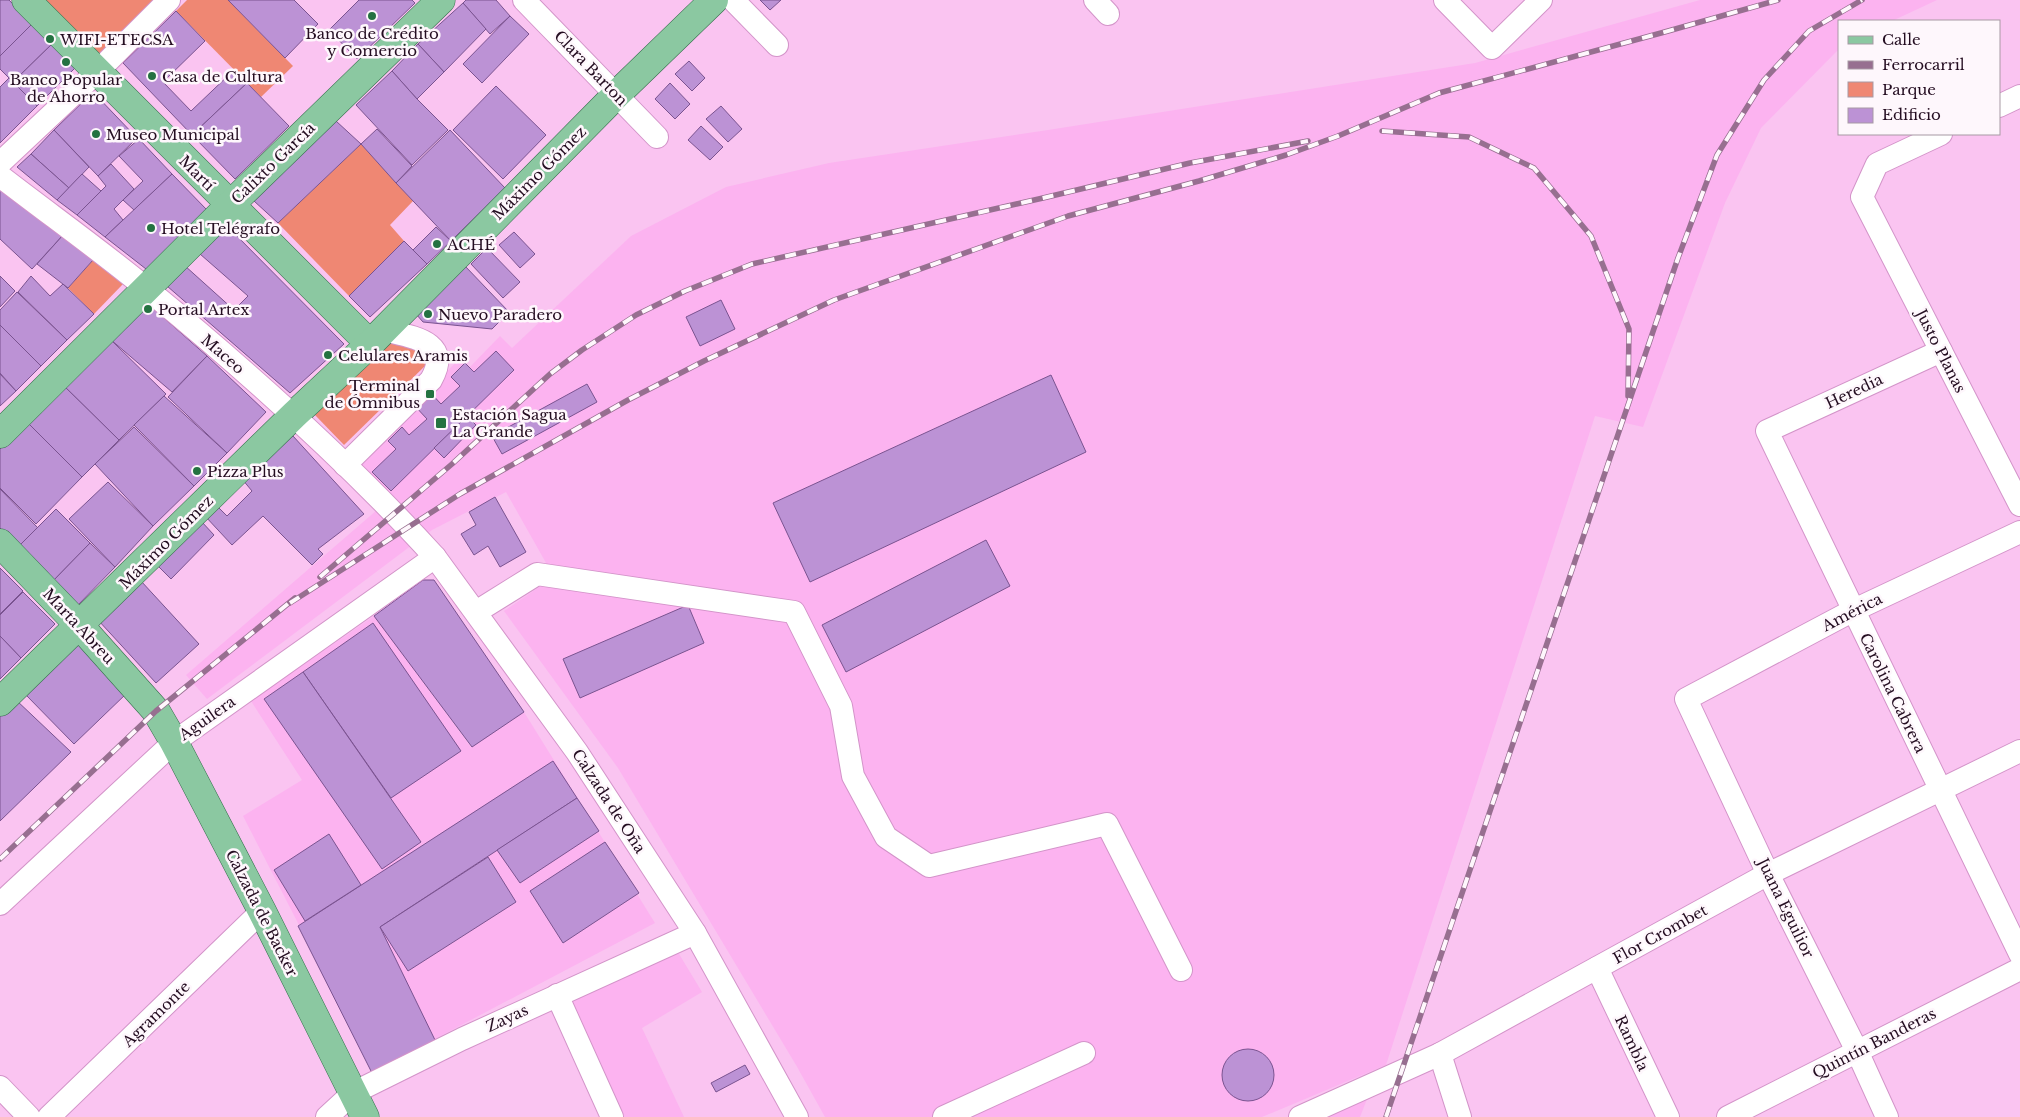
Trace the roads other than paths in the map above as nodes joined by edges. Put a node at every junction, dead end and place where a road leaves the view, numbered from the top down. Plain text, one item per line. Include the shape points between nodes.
1 (26, 0) edge
2 (169, 0) edge
3 (441, 0) edge
4 (524, 0) edge
5 (714, 0) edge
6 (733, 0) edge
7 (1445, 0) edge
8 (1541, 0) edge
9 (777, 45) dead end
10 (97, 72) junction
11 (616, 94) junction
12 (2020, 96) edge
13 (2000, 106) edge
14 (1939, 135) edge
15 (657, 137) dead end
16 (0, 162) edge
17 (0, 176) edge
18 (230, 205) junction
19 (146, 288) junction
20 (403, 310) junction
21 (377, 337) junction
22 (416, 338) junction
23 (1941, 351) junction
24 (294, 415) junction
25 (1767, 431) joint
26 (0, 434) edge
27 (345, 465) junction
28 (2020, 505) edge
29 (388, 508) joint
30 (2020, 532) edge
31 (0, 543) edge
32 (435, 557) junction
33 (1852, 611) junction
34 (476, 612) junction
35 (80, 626) junction
36 (1686, 699) joint
37 (0, 702) edge
38 (156, 711) joint
39 (174, 742) junction
40 (2020, 751) edge
41 (1940, 792) junction
42 (1768, 874) junction
43 (0, 904) edge
44 (262, 911) junction
45 (694, 933) junction
46 (2020, 954) edge
47 (1597, 968) junction
48 (2020, 968) edge
49 (1181, 970) dead end
50 (557, 996) junction
51 (1857, 1051) junction
52 (1084, 1053) dead end
53 (1440, 1054) junction
54 (0, 1086) edge
55 (353, 1093) junction
56 (30, 1117) edge
57 (50, 1117) edge
58 (327, 1117) edge
59 (365, 1117) edge
60 (612, 1117) edge
61 (798, 1117) edge
62 (944, 1117) edge
63 (1300, 1117) edge
64 (1460, 1117) edge
65 (1668, 1117) edge
66 (1728, 1117) edge
67 (1887, 1117) edge

1 - 10 main road, Martí
2 - 10 street
3 - 18 main road, Calixto García
4 - 11 street, Clara Barton
5 - 11 main road, Máximo Gómez
6 - 9 street
7 - 8 street via 1492,48
10 - 16 street
10 - 18 main road, Martí
11 - 15 street, Clara Barton
11 - 20 main road, Máximo Gómez
12 - 13 street
14 - 23 street, Justo Planas via 1877,164 1862,197
17 - 19 street, Maceo
18 - 19 main road, Calixto García
18 - 21 main road, Martí via 349,324
19 - 24 street, Maceo
19 - 26 main road, Calixto García
20 - 21 main road, Máximo Gómez
20 - 22 street via 404,322
21 - 22 street
21 - 24 main road, Máximo Gómez
22 - 27 street via 429,343 436,354 438,368 432,380
23 - 25 street, Heredia
23 - 28 street, Justo Planas
24 - 27 street, Maceo
24 - 35 main road, Máximo Gómez
25 - 33 street, Carolina Cabrera
27 - 29 street, Maceo
29 - 32 street, Calzada de Oña
30 - 33 street, América
31 - 35 main road, Marta Abreu
32 - 34 street, Calzada de Oña
32 - 39 street, Aguilera
33 - 36 street, América
33 - 41 street, Carolina Cabrera
34 - 45 street, Calzada de Oña via 577,752
34 - 49 street via 537,574 794,612 841,706 852,776 886,837 929,866 1107,824
35 - 37 main road, Máximo Gómez
35 - 38 main road, Marta Abreu
36 - 42 street, Juana Eguilior
38 - 39 main road, Calzada de Backer
39 - 43 street, Aguilera
39 - 44 main road, Calzada de Backer
40 - 41 street, Flor Crombet
41 - 42 street, Flor Crombet
41 - 46 street, Carolina Cabrera
42 - 47 street, Flor Crombet
42 - 51 street, Juana Eguilior
44 - 55 main road, Calzada de Backer
44 - 57 street, Agramonte
45 - 50 street, Zayas
45 - 61 street, Calzada de Oña
47 - 53 street, Flor Crombet
47 - 65 street, Rambla
48 - 51 street, Quintín Banderas
50 - 55 street, Zayas
50 - 60 street
51 - 66 street, Quintín Banderas
51 - 67 street, Juana Eguilior
52 - 62 street
53 - 63 street, Flor Crombet
53 - 64 street
54 - 56 street
55 - 58 street, Zayas
55 - 59 main road, Calzada de Backer

